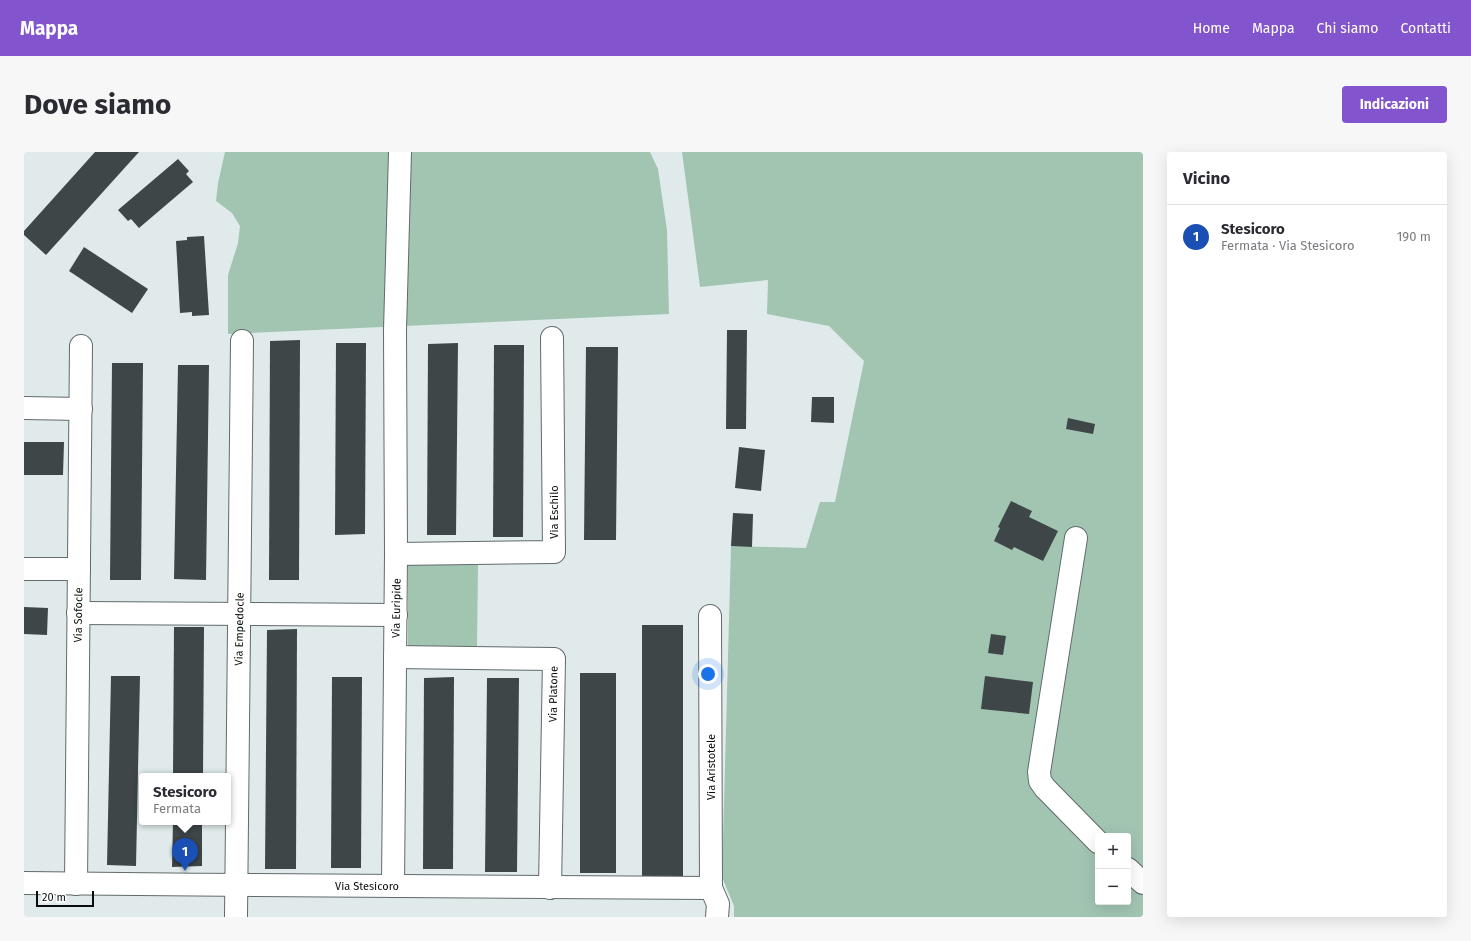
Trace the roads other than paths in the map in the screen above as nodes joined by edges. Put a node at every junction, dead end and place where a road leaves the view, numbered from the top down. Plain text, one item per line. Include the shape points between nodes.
1 (400, 152) edge
2 (552, 338) dead end
3 (242, 341) dead end
4 (81, 346) dead end
5 (24, 408) edge
6 (81, 409) junction
7 (1076, 538) dead end
8 (396, 554) junction
9 (24, 569) edge
10 (79, 569) junction
11 (78, 613) junction
12 (239, 614) junction
13 (396, 615) junction
14 (710, 616) dead end
15 (395, 658) junction
16 (1095, 839) edge
17 (1131, 872) edge
18 (24, 883) edge
19 (1143, 883) edge
20 (76, 884) junction
21 (236, 886) junction
22 (393, 886) junction
23 (550, 888) junction
24 (711, 888) junction
25 (236, 917) edge
26 (717, 917) edge

1 - 8 street, Via Euripide via 395,330
2 - 8 street, Via Eschilo via 554,552
3 - 12 street, Via Empedocle
4 - 6 street, Via Sofocle
5 - 6 street
6 - 10 street, Via Sofocle
7 - 16 street via 1039,772 1044,788
8 - 13 street, Via Euripide
9 - 10 street
10 - 11 street, Via Sofocle
11 - 12 street
11 - 20 street, Via Sofocle
12 - 13 street
12 - 21 street, Via Empedocle
13 - 15 street, Via Euripide
14 - 24 street, Via Aristotele
15 - 22 street, Via Euripide
15 - 23 street, Via Platone via 554,658
17 - 19 street
18 - 20 street, Via Stesicoro
20 - 21 street, Via Stesicoro
21 - 22 street, Via Stesicoro
21 - 25 street, Via Empedocle
22 - 23 street, Via Stesicoro
23 - 24 street, Via Stesicoro
24 - 26 street, Via Aristotele via 718,904

